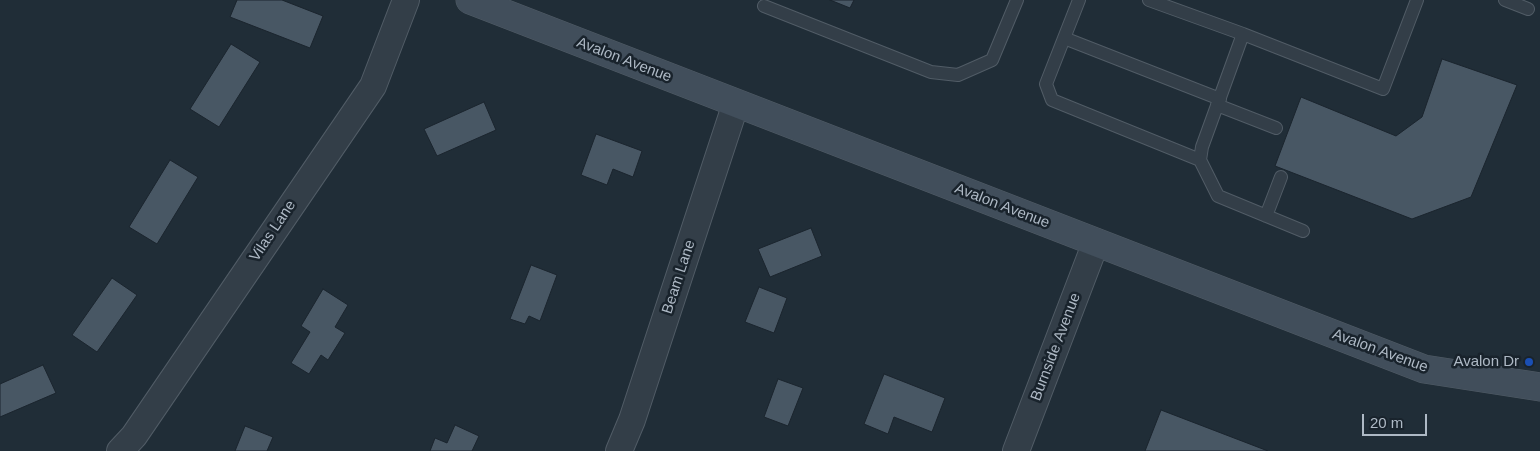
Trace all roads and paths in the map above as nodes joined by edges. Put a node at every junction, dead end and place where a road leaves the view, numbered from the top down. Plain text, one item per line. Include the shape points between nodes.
1 (406, 0) edge
2 (470, 0) edge
3 (1017, 0) edge
4 (1079, 0) edge
5 (1149, 0) edge
6 (1417, 0) edge
7 (1505, 0) edge
8 (764, 6) dead end
9 (1528, 9) dead end
10 (1244, 34) junction
11 (1064, 38) junction
12 (1219, 102) junction
13 (736, 103) junction
14 (1276, 128) dead end
15 (1200, 160) junction
16 (1281, 177) dead end
17 (1266, 216) junction
18 (1304, 231) dead end
19 (1096, 242) junction
20 (1540, 387) edge
21 (120, 451) edge
22 (619, 451) edge
23 (1016, 451) edge

1 - 21 street, Vilas Lane via 372,86 139,428
2 - 13 street, Avalon Avenue
3 - 8 lane via 992,60 958,75 931,72
4 - 11 lane
5 - 10 lane
6 - 10 lane via 1383,89
7 - 9 lane
10 - 12 lane
11 - 12 lane
11 - 15 lane via 1046,84 1052,100
12 - 14 lane
12 - 15 lane
13 - 19 street, Avalon Avenue
13 - 22 street, Beam Lane
15 - 17 lane via 1218,196
16 - 17 lane
17 - 18 lane
19 - 20 street, Avalon Avenue via 1424,369
19 - 23 street, Burnside Avenue

